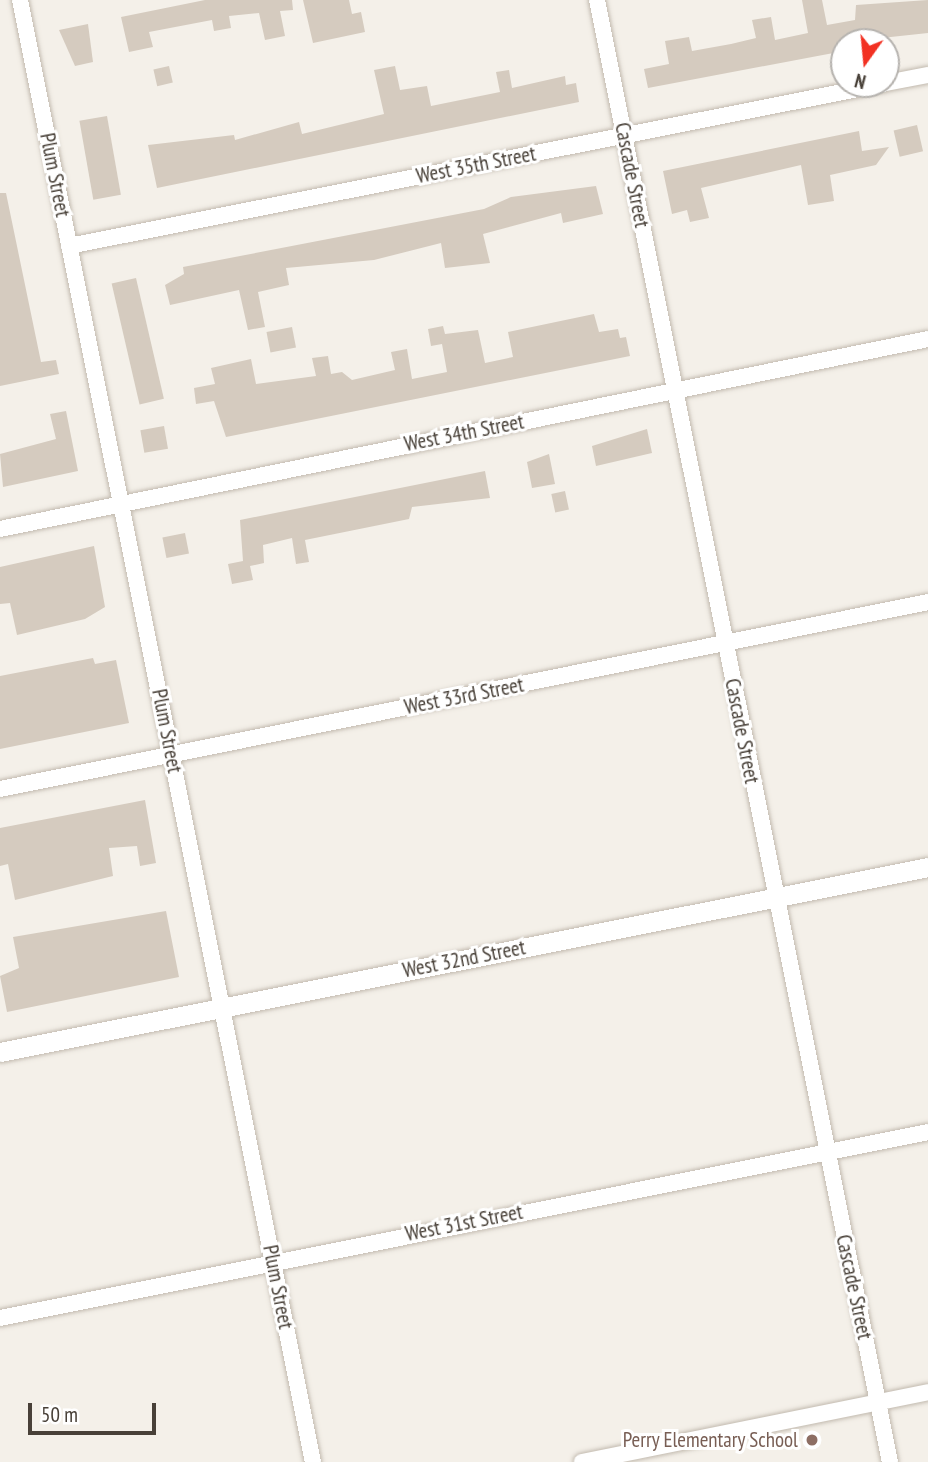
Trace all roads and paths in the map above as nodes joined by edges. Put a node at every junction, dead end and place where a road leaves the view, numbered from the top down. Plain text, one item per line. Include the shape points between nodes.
1 (20, 0) edge
2 (597, 0) edge
3 (928, 75) edge
4 (900, 81) edge
5 (830, 95) edge
6 (624, 136) junction
7 (69, 246) junction
8 (928, 339) edge
9 (673, 391) junction
10 (121, 502) junction
11 (0, 529) edge
12 (928, 602) edge
13 (725, 643) junction
14 (171, 755) junction
15 (0, 789) edge
16 (928, 867) edge
17 (775, 899) junction
18 (222, 1006) junction
19 (0, 1052) edge
20 (928, 1132) edge
21 (826, 1152) junction
22 (273, 1261) junction
23 (0, 1318) edge
24 (928, 1392) edge
25 (878, 1402) junction
26 (313, 1462) edge
27 (582, 1462) edge
28 (890, 1462) edge

1 - 7 street, Plum Street
2 - 6 street, Cascade Street
3 - 4 street, West 35th Street
5 - 6 street, West 35th Street
6 - 7 street, West 35th Street
6 - 9 street, Cascade Street
7 - 10 street, Plum Street
8 - 9 street, West 34th Street
9 - 10 street, West 34th Street
9 - 13 street, Cascade Street
10 - 11 street, West 34th Street
10 - 14 street, Plum Street
12 - 13 street, West 33rd Street
13 - 14 street, West 33rd Street
13 - 17 street, Cascade Street
14 - 15 street, West 33rd Street
14 - 18 street, Plum Street
16 - 17 street, West 32nd Street
17 - 18 street, West 32nd Street
17 - 21 street, Cascade Street
18 - 19 street, West 32nd Street
18 - 22 street, Plum Street
20 - 21 street, West 31st Street
21 - 22 street, West 31st Street
21 - 25 street, Cascade Street
22 - 23 street, West 31st Street
22 - 26 street, Plum Street
24 - 25 street
25 - 27 street
25 - 28 street, Cascade Street

